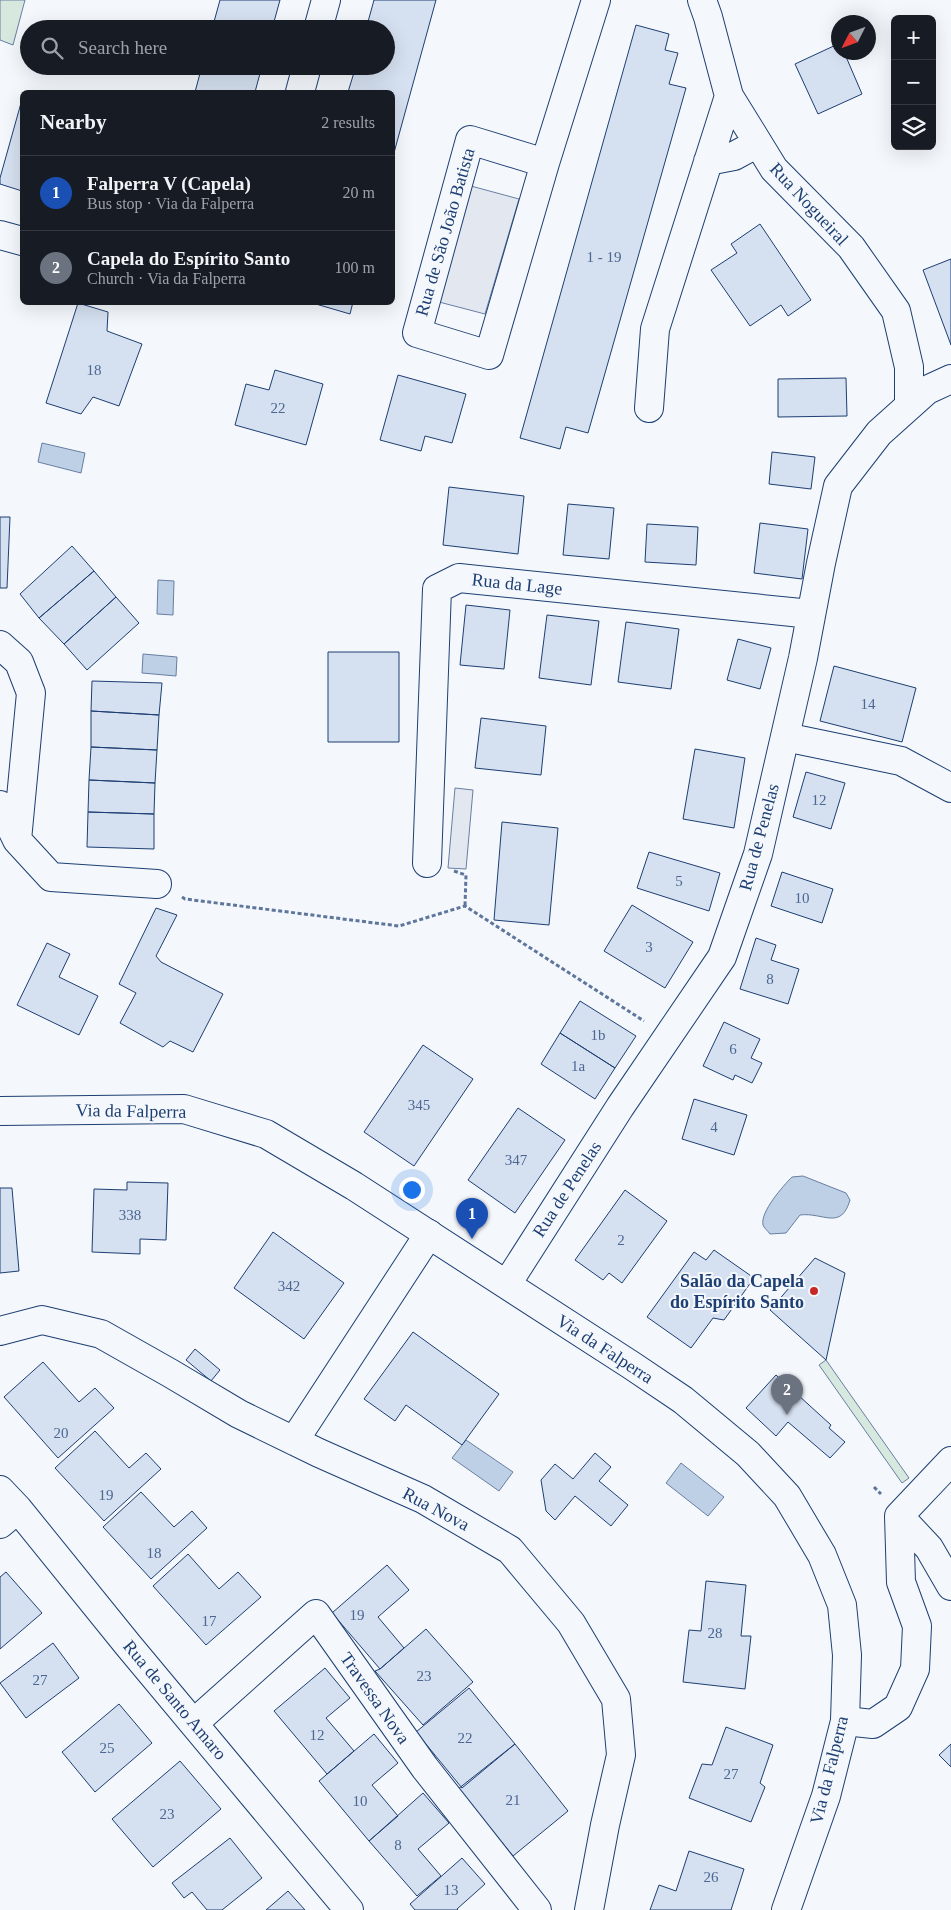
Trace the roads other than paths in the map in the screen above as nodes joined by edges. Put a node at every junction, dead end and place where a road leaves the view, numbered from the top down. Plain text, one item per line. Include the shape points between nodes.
1 (326, 0) edge
2 (596, 0) edge
3 (702, 0) edge
4 (320, 20) edge
5 (305, 75) edge
6 (301, 90) edge
7 (729, 96) junction
8 (758, 143) junction
9 (708, 161) junction
10 (545, 163) junction
11 (0, 235) edge
12 (20, 240) edge
13 (951, 379) edge
14 (909, 406) junction
15 (649, 408) dead end
16 (811, 614) junction
17 (0, 645) edge
18 (785, 736) junction
19 (951, 788) edge
20 (0, 805) edge
21 (16, 840) junction
22 (428, 863) dead end
23 (157, 884) road end
24 (0, 1110) edge
25 (429, 1234) junction
26 (507, 1284) junction
27 (0, 1331) edge
28 (294, 1441) junction
29 (951, 1443) edge
30 (947, 1465) edge
31 (6, 1508) edge
32 (899, 1516) junction
33 (951, 1586) edge
34 (844, 1721) junction
35 (194, 1723) junction
36 (349, 1910) edge
37 (538, 1910) edge
38 (589, 1910) edge
39 (786, 1910) edge

1 - 4 street
2 - 10 street, Rua de São João Batista
3 - 7 street, Rua Nogueiral
5 - 6 street
7 - 8 street, Rua Nogueiral
7 - 9 street
8 - 9 street via 734,156
8 - 14 street, Rua Nogueiral via 774,169 851,248 896,311 909,367
9 - 15 street via 655,328
10 - 10 street, Rua de São João Batista via 489,355 417,333 470,140
11 - 12 street
13 - 14 street, Rua de Penelas via 927,390
14 - 16 street, Rua de Penelas via 879,433 838,486
16 - 18 street, Rua de Penelas
16 - 22 street, Rua da Lage via 459,578 437,589
17 - 21 street via 19,662 31,693
18 - 19 street via 901,761
18 - 26 street, Rua de Penelas via 758,854 722,957 615,1115
20 - 21 street
21 - 23 street via 51,877
24 - 25 street, Via da Falperra via 184,1108 266,1134
25 - 26 street, Via da Falperra
25 - 28 street
26 - 34 street, Via da Falperra via 683,1400 748,1454 787,1496 822,1555 842,1605 847,1655
27 - 28 street, Rua Nova via 42,1320 101,1334 239,1414
28 - 38 street, Rua Nova via 423,1499 510,1550 571,1623 616,1699 622,1755
29 - 30 street
30 - 32 street
31 - 35 street, Rua de Santo Amaro
32 - 33 street via 929,1548
32 - 34 street via 901,1582 917,1626 915,1669 898,1707 873,1724
34 - 39 street, Via da Falperra via 826,1796
35 - 36 street, Rua de Santo Amaro
35 - 37 street, Travessa Nova via 316,1614 425,1768

